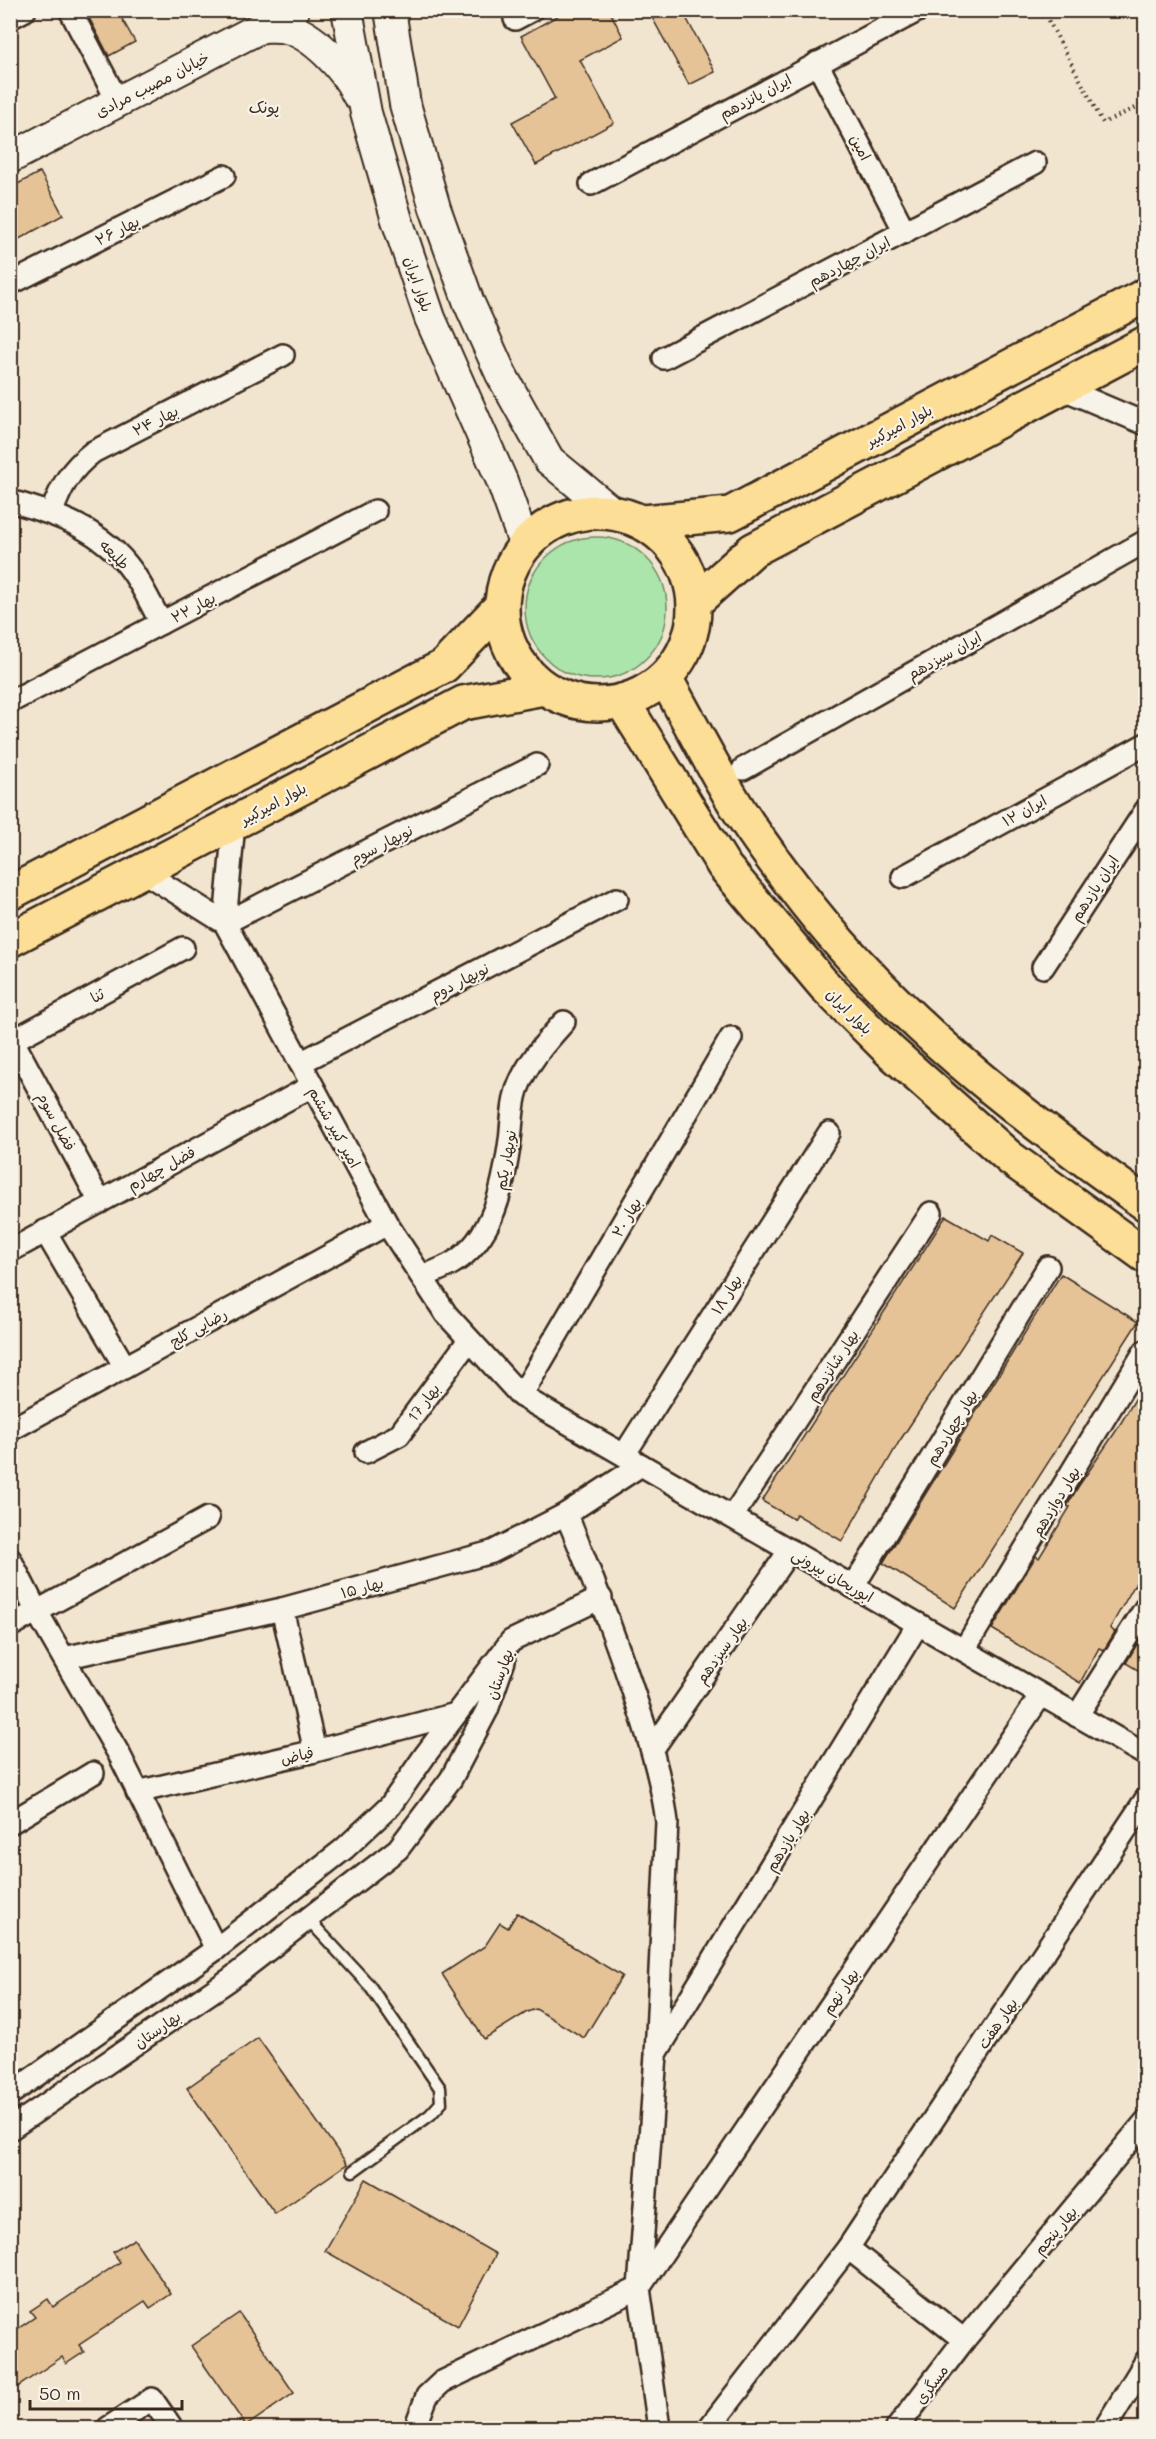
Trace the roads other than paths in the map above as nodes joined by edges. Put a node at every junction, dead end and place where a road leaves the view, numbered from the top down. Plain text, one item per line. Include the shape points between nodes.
1 (25, 10) edge
2 (70, 10) edge
3 (294, 10) edge
4 (347, 10) edge
5 (390, 10) edge
6 (920, 10) edge
7 (10, 18) edge
8 (262, 27) junction
9 (817, 63) junction
10 (118, 102) junction
11 (366, 113) junction
12 (10, 158) edge
13 (1035, 163) dead end
14 (224, 176) dead end
15 (591, 184) dead end
16 (905, 232) junction
17 (10, 284) edge
18 (1146, 295) edge
19 (1146, 343) edge
20 (283, 355) dead end
21 (664, 358) dead end
22 (1059, 387) junction
23 (1146, 424) edge
24 (10, 501) edge
25 (375, 511) dead end
26 (52, 512) junction
27 (612, 512) junction
28 (643, 522) junction
29 (1146, 542) edge
30 (525, 546) junction
31 (695, 602) junction
32 (502, 605) junction
33 (161, 623) junction
34 (665, 678) junction
35 (544, 688) junction
36 (10, 702) edge
37 (622, 702) junction
38 (1146, 744) edge
39 (537, 765) dead end
40 (743, 769) dead end
41 (1146, 810) edge
42 (234, 823) junction
43 (142, 871) junction
44 (903, 877) dead end
45 (10, 893) edge
46 (617, 900) dead end
47 (225, 923) junction
48 (10, 940) edge
49 (183, 948) dead end
50 (1043, 967) dead end
51 (564, 1022) dead end
52 (731, 1038) dead end
53 (12, 1041) edge
54 (300, 1063) junction
55 (312, 1086) junction
56 (829, 1133) dead end
57 (100, 1202) junction
58 (1146, 1204) edge
59 (931, 1213) dead end
60 (387, 1224) junction
61 (45, 1232) junction
62 (10, 1251) edge
63 (1146, 1256) edge
64 (1048, 1267) dead end
65 (422, 1278) junction
66 (469, 1340) junction
67 (1146, 1351) edge
68 (125, 1367) junction
69 (521, 1396) junction
70 (10, 1430) edge
71 (366, 1452) dead end
72 (632, 1460) junction
73 (566, 1514) junction
74 (208, 1518) dead end
75 (732, 1518) junction
76 (790, 1550) junction
77 (10, 1559) edge
78 (853, 1587) junction
79 (602, 1598) junction
80 (1146, 1607) edge
81 (282, 1609) junction
82 (37, 1612) junction
83 (918, 1624) junction
84 (10, 1626) edge
85 (511, 1641) junction
86 (964, 1650) junction
87 (64, 1658) junction
88 (1041, 1695) junction
89 (456, 1714) junction
90 (1077, 1716) junction
91 (652, 1750) junction
92 (315, 1751) junction
93 (1146, 1755) edge
94 (93, 1773) dead end
95 (137, 1792) junction
96 (1146, 1799) edge
97 (10, 1823) edge
98 (308, 1919) junction
99 (216, 1949) junction
100 (656, 2055) junction
101 (10, 2094) edge
102 (1146, 2121) edge
103 (10, 2129) edge
104 (353, 2171) dead end
105 (848, 2248) junction
106 (639, 2288) junction
107 (964, 2340) junction
108 (1146, 2361) edge
109 (416, 2426) edge
110 (108, 2428) edge
111 (172, 2428) edge
112 (659, 2428) edge
113 (708, 2428) edge
114 (897, 2428) edge
115 (1105, 2428) edge

1 - 7 street
2 - 10 street
3 - 8 main road, خیابان مصیب مرادی
4 - 11 main road, بلوار ایران
5 - 27 main road via 405,104 435,208 469,303 501,374 549,460
6 - 9 street, ایران پانزدهم
8 - 10 main road, خیابان مصیب مرادی
8 - 11 main road via 287,28 313,42 336,62
9 - 15 street, ایران پانزدهم
9 - 16 street, امین
10 - 12 main road, خیابان مصیب مرادی
11 - 30 main road, بلوار ایران via 430,318 502,481
13 - 16 street, ایران چهاردهم
14 - 17 street, بهار ۲۶
16 - 21 street, ایران چهاردهم
18 - 28 main road, بلوار امیرکبیر via 730,514
19 - 22 main road
20 - 26 street, بهار ۲۴ via 93,452 67,476
22 - 23 street
22 - 31 main road via 753,550
24 - 26 street, طلیعه
25 - 33 street, بهار ۲۲
26 - 33 street, طلیعه via 101,537 132,570
27 - 28 main road
27 - 30 main road via 580,513 550,525
28 - 31 main road via 669,542 687,570
29 - 40 street, ایران سیزدهم
30 - 32 main road via 508,573
31 - 34 main road via 693,630 682,656
32 - 35 main road via 506,637 521,666
32 - 45 main road via 444,666
33 - 36 street, بهار ۲۲
34 - 37 main road
34 - 58 main road via 732,799 794,887 855,961 915,1022 1007,1100
35 - 37 main road via 569,700 595,705
35 - 42 main road, بلوار امیرکبیر via 464,703
37 - 63 main road, بلوار ایران via 724,866 824,985 890,1052 1011,1158
38 - 44 street, ایران ۱۲
39 - 47 street, نوبهار سوم
41 - 50 street, ایران یازدهم
42 - 43 main road, بلوار امیرکبیر
42 - 47 street
43 - 47 street, امیر کبیر ششم
43 - 48 main road, بلوار امیرکبیر
46 - 54 street, نوبهار دوم
47 - 54 street, امیر کبیر ششم
49 - 53 street, ثنا
51 - 65 street, نوبهار یکم via 538,1051 517,1090 497,1206 486,1228 452,1264
52 - 69 street, بهار ۲۰
53 - 57 street, فضل سوم
54 - 55 street, امیر کبیر ششم
55 - 57 street, فضل چهارم
55 - 60 street, امیر کبیر ششم
56 - 72 street, بهار ۱۸
57 - 61 street, فضل چهارم
59 - 75 street, بهار شانزدهم
60 - 65 street, امیر کبیر ششم
60 - 68 street, رضایی کلج
61 - 62 street, فضل چهارم
61 - 68 street
64 - 78 street, بهار چهاردهم
65 - 66 street, امیر کبیر ششم
66 - 69 street, امیر کبیر ششم
66 - 71 street, بهار 17 via 399,1435
67 - 86 street, بهار دوازدهم
68 - 70 street, رضایی کلج
69 - 72 street, ابوریحان بیرونی
72 - 73 street, بهار ۱۵
72 - 75 street, ابوریحان بیرونی
73 - 79 street
73 - 81 street, بهار ۱۵ via 492,1552
74 - 82 street
75 - 76 street, ابوریحان بیرونی
76 - 78 street, ابوریحان بیرونی
76 - 91 street, بهار سیزدهم
77 - 82 street
78 - 83 street, ابوریحان بیرونی
79 - 85 street
79 - 91 street
80 - 90 street
81 - 87 street, بهار ۱۵
81 - 92 street
82 - 84 street
82 - 87 street
83 - 86 street, ابوریحان بیرونی
83 - 100 street, بهار یازدهم
85 - 89 street, بهارستان
85 - 98 street, بهارستان via 487,1710 451,1779 398,1849
86 - 88 street, ابوریحان بیرونی
87 - 95 street
88 - 90 street, ابوریحان بیرونی
88 - 106 street, بهار نهم
89 - 92 street, فیاض
89 - 99 street, بهارستان via 390,1806 344,1849
90 - 93 street, ابوریحان بیرونی
91 - 100 street via 667,1822
92 - 95 street, فیاض
94 - 97 street
95 - 99 street
96 - 105 street, بهار هفت
98 - 103 street, بهارستان via 219,1987
98 - 104 lane via 369,1985 440,2088 441,2103 430,2115
99 - 101 street, بهارستان
100 - 106 street
102 - 107 street, بهار پنجم
105 - 107 street
105 - 113 street, بهار هفت
106 - 109 street via 442,2382 427,2396
106 - 112 street
107 - 114 street, مسگری
108 - 115 street
110 - 111 street via 152,2398

